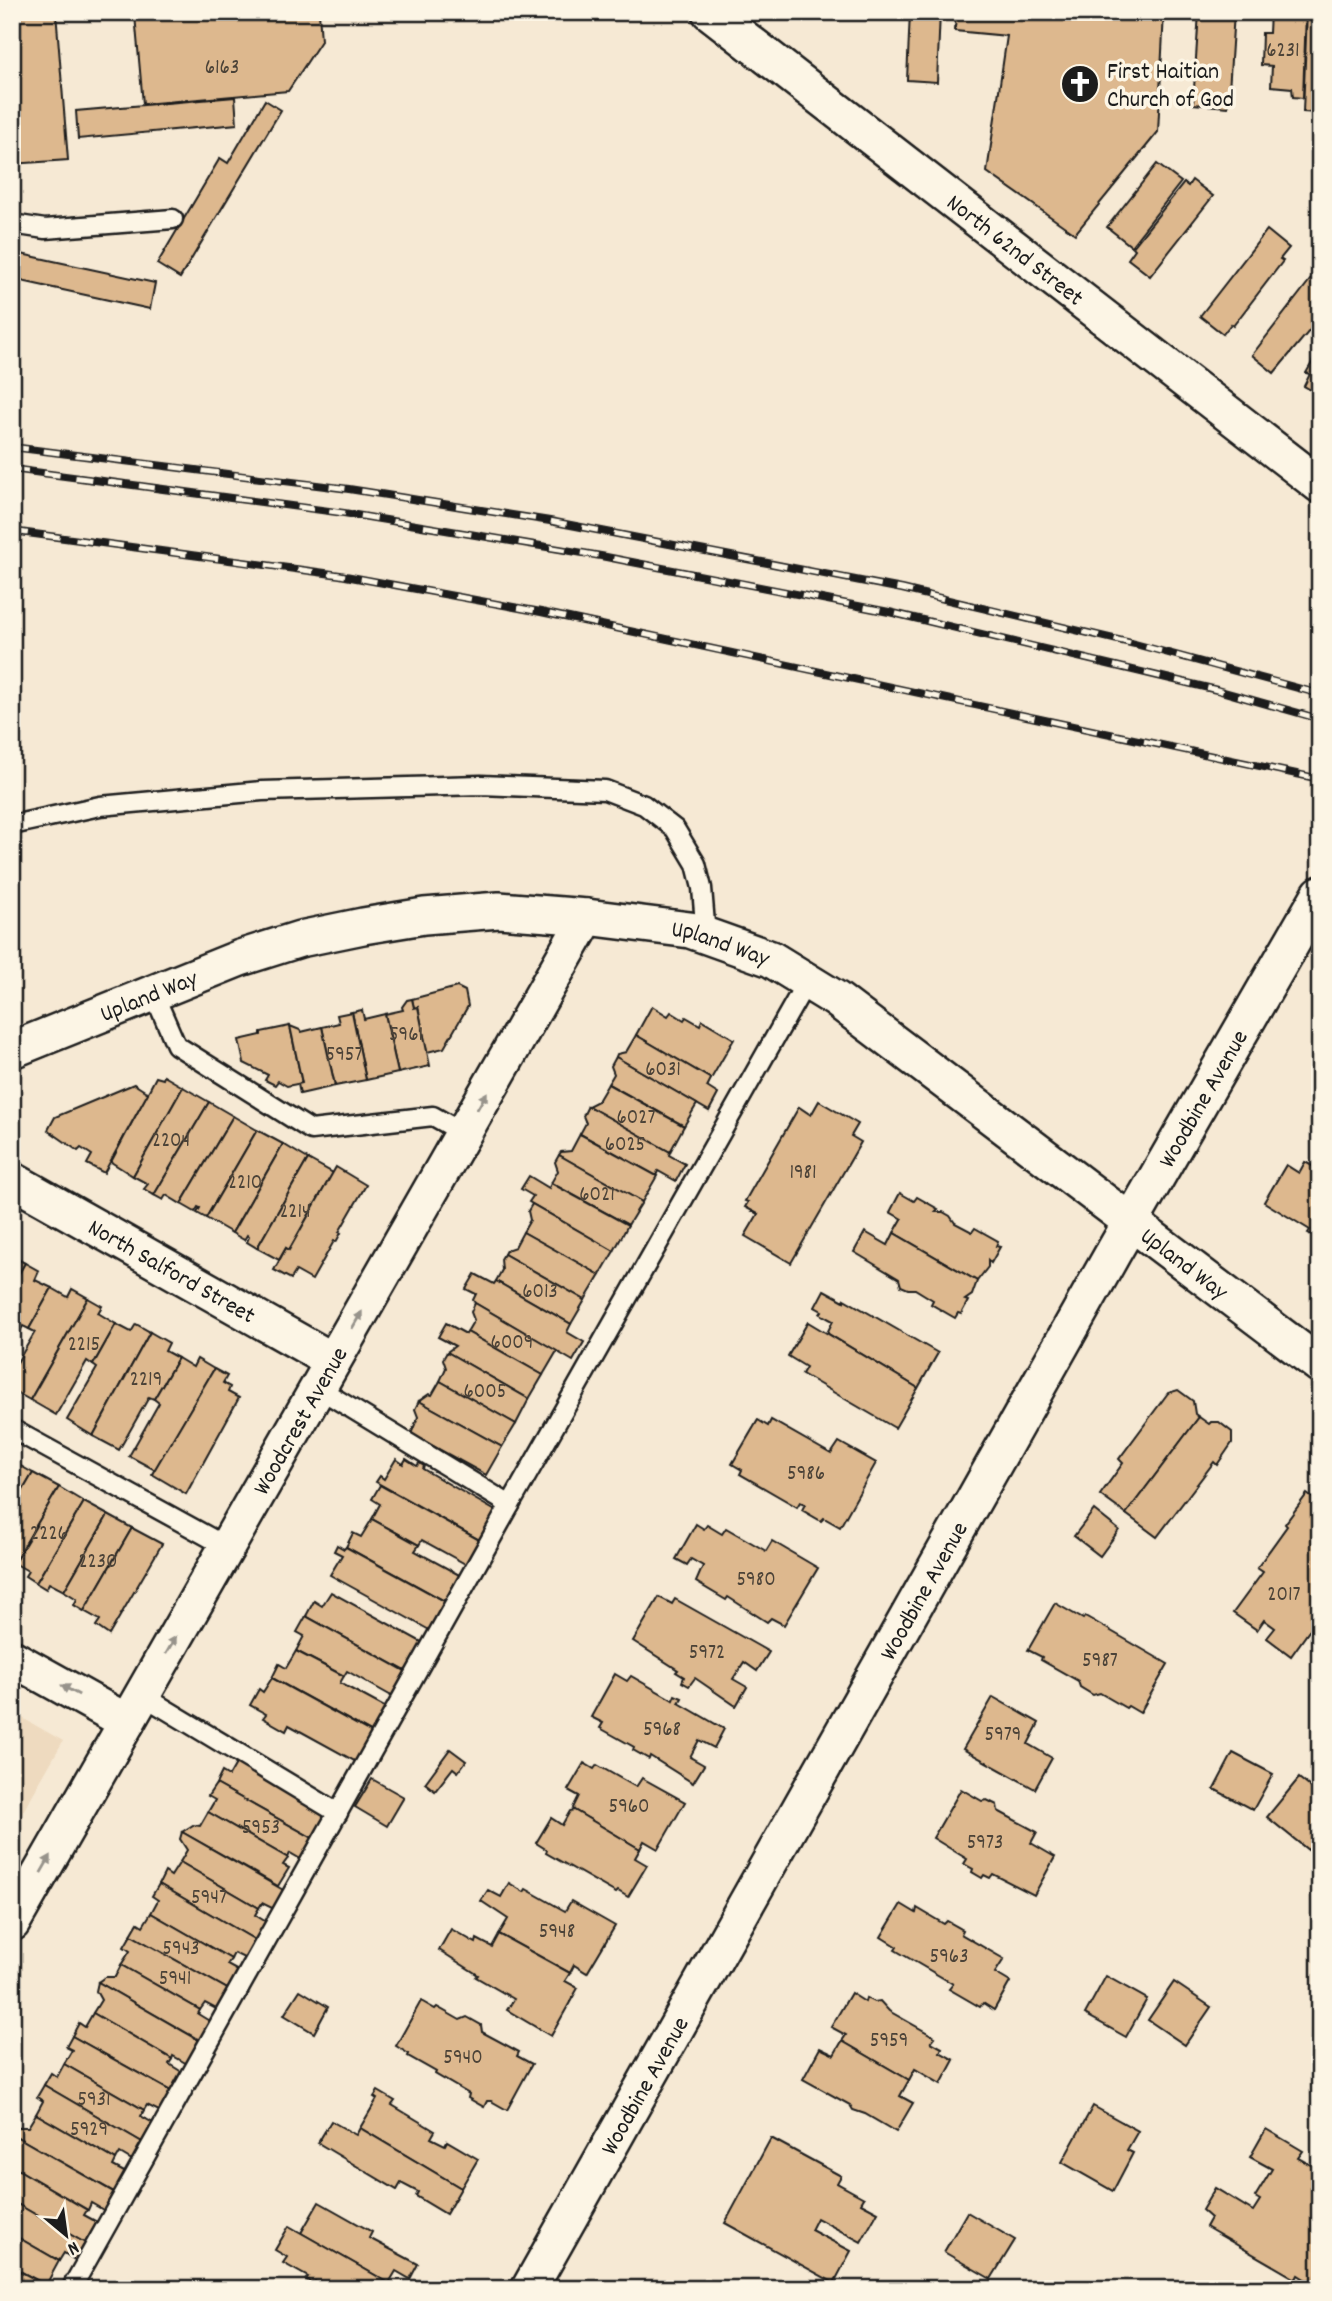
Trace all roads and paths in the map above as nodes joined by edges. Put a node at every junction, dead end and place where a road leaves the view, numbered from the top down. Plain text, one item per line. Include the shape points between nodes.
1 (710, 12) edge
2 (173, 219) dead end
3 (12, 224) edge
4 (1320, 485) edge
5 (12, 825) edge
6 (1320, 894) edge
7 (587, 917) junction
8 (706, 936) junction
9 (807, 981) junction
10 (153, 992) junction
11 (12, 1050) edge
12 (463, 1133) junction
13 (12, 1180) edge
14 (1130, 1223) junction
15 (1320, 1365) edge
16 (326, 1375) junction
17 (12, 1429) edge
18 (510, 1505) junction
19 (227, 1547) junction
20 (12, 1658) edge
21 (135, 1709) junction
22 (338, 1812) junction
23 (12, 1923) edge
24 (71, 2289) edge
25 (528, 2289) edge

1 - 4 street, North 62nd Street
2 - 3 lane via 45,229
5 - 8 lane via 100,806 262,792 481,785 605,790 644,805 675,829 696,864
6 - 14 street, Woodbine Avenue
7 - 8 street, Upland Way
7 - 10 street, Upland Way via 499,910 363,926 300,939
12 -> 7 street, Woodcrest Avenue
8 - 9 street, Upland Way via 771,959
9 - 14 street, Upland Way
9 - 18 lane
10 - 11 street, Upland Way
10 - 12 lane via 176,1045 311,1130 433,1116
16 -> 12 street, Woodcrest Avenue
13 - 16 street, North Salford Street
14 - 15 street, Upland Way
14 - 25 street, Woodbine Avenue
16 - 18 lane
16 - 19 street, Woodcrest Avenue
17 - 19 lane
18 - 22 lane
21 -> 19 street, Woodcrest Avenue
21 -> 20 street
21 - 22 lane
23 -> 21 street, Woodcrest Avenue
22 - 24 lane

